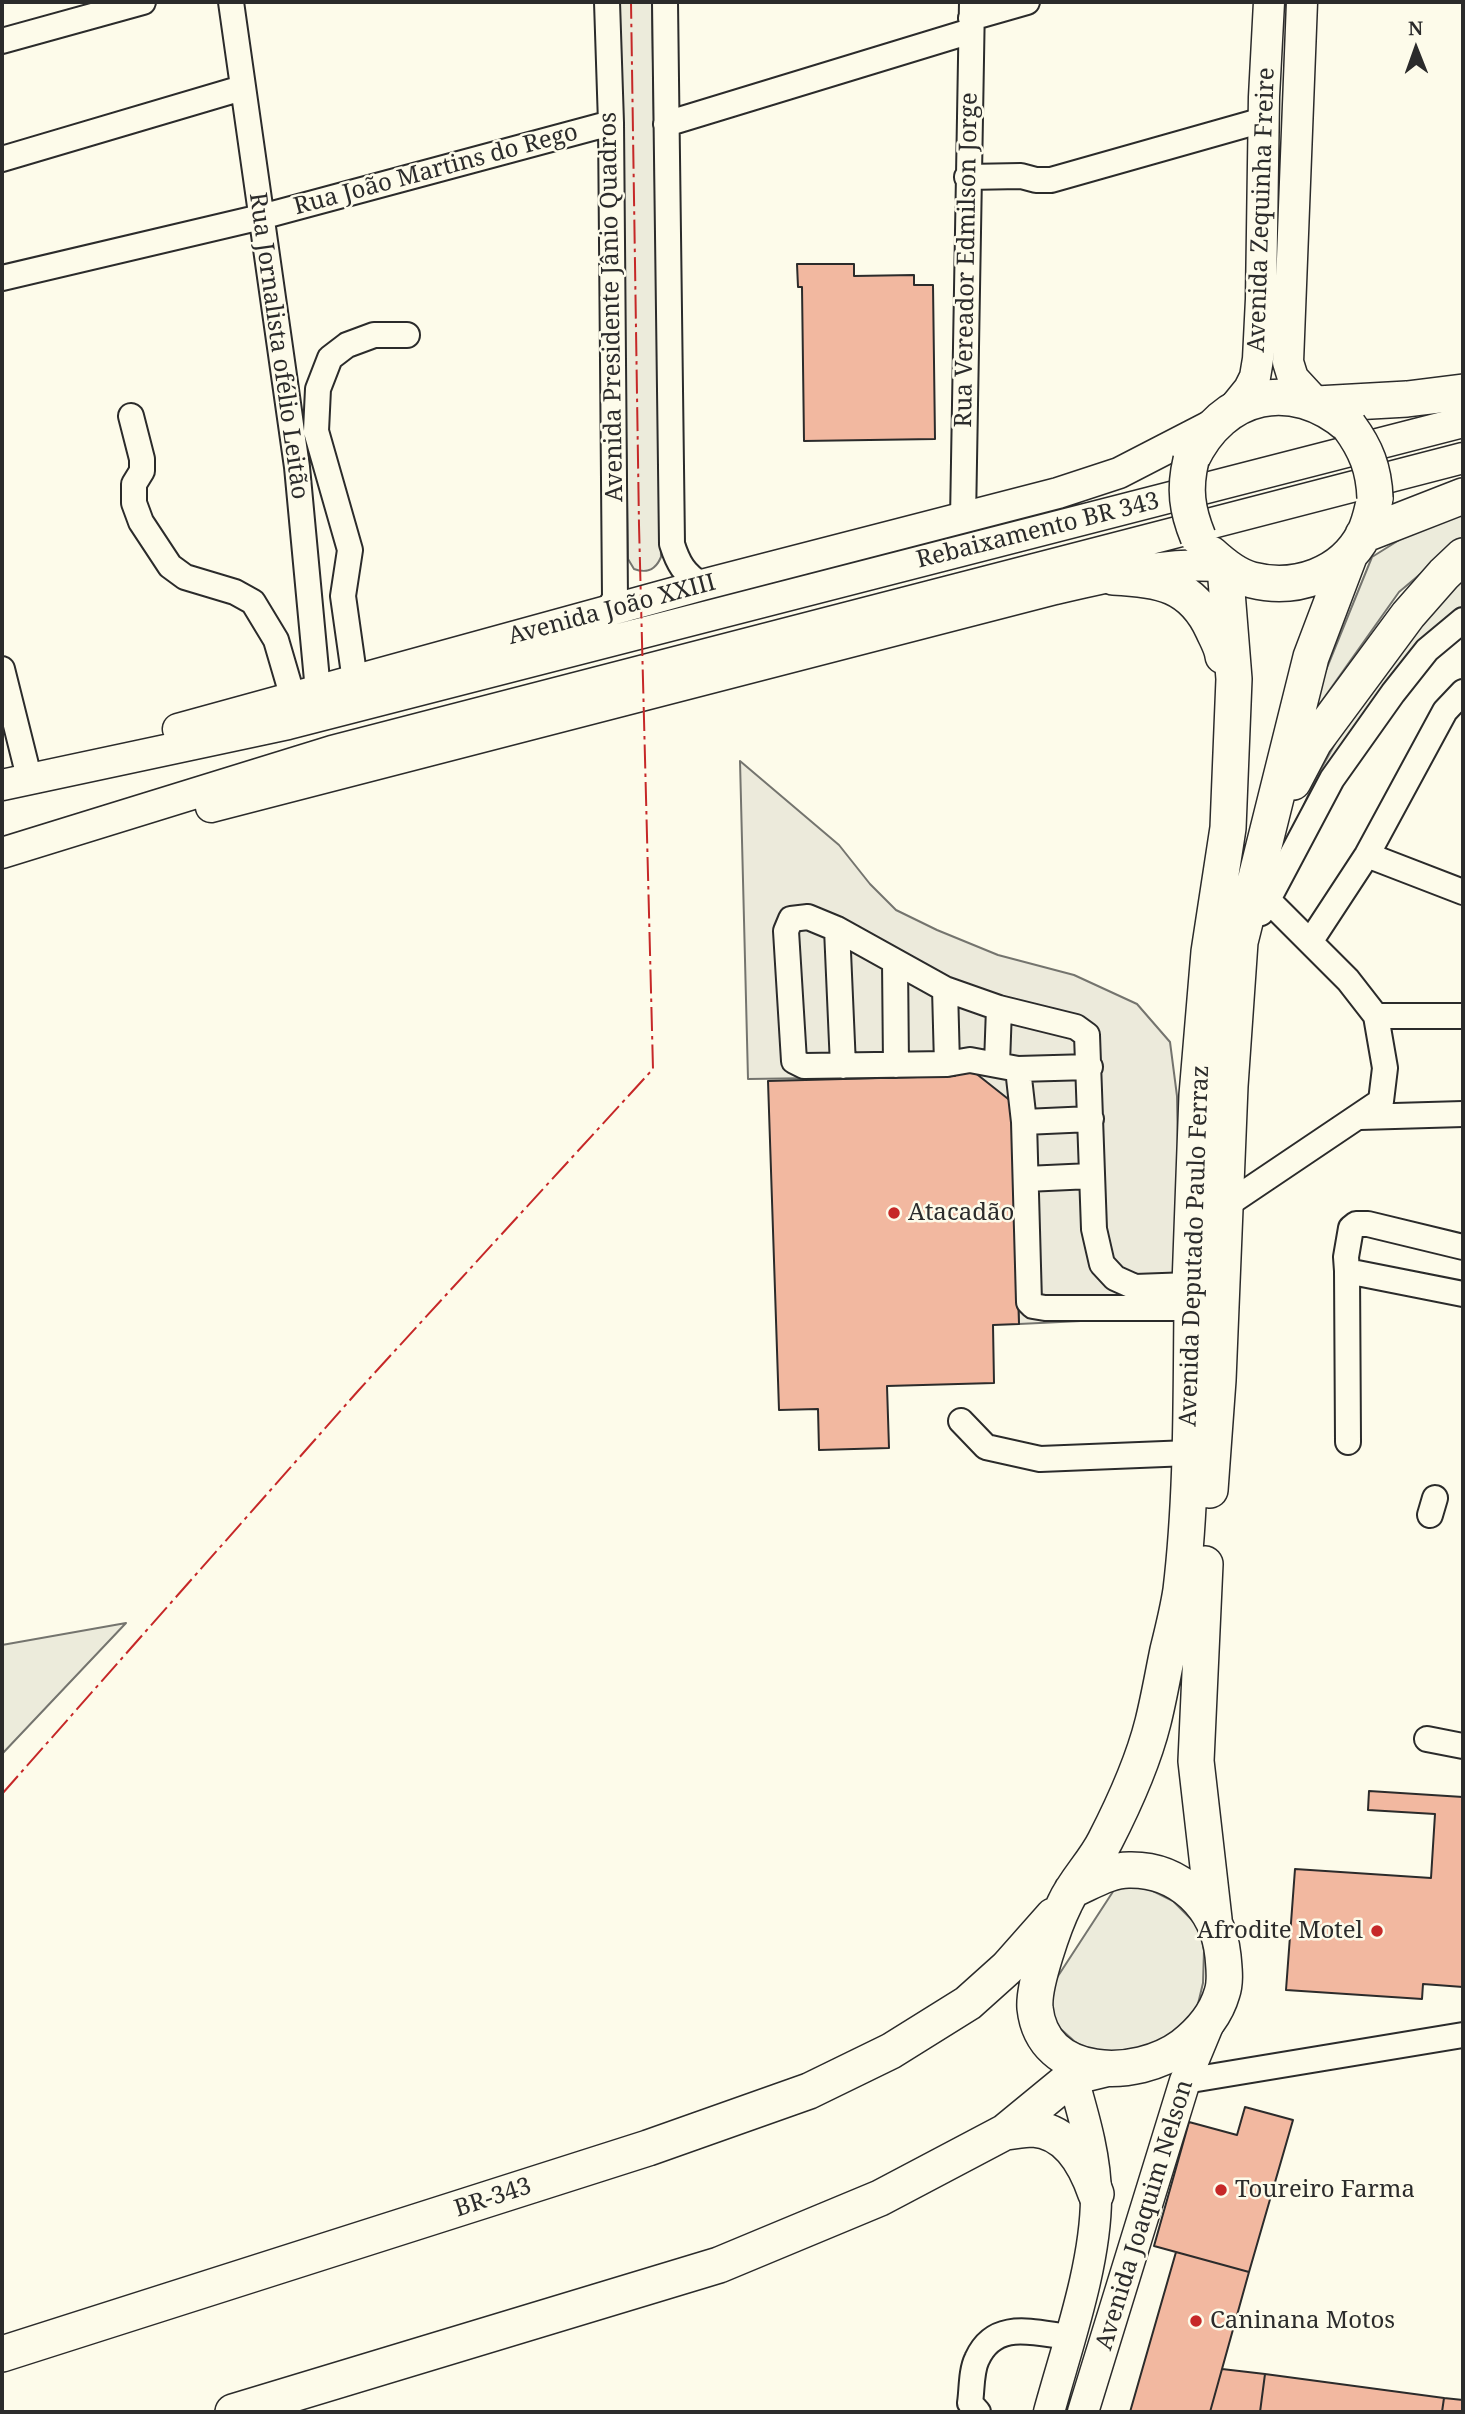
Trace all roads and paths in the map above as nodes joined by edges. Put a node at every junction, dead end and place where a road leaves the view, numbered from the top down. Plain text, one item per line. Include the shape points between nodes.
1 (143, 2) edge
2 (231, 2) edge
3 (607, 2) edge
4 (665, 2) edge
5 (1027, 2) edge
6 (1269, 2) edge
7 (1303, 2) edge
8 (971, 17) edge
9 (2, 41) edge
10 (242, 88) junction
11 (1264, 108) junction
12 (1297, 108) junction
13 (611, 123) junction
14 (666, 124) junction
15 (2, 159) edge
16 (967, 177) junction
17 (261, 217) junction
18 (2, 278) edge
19 (407, 335) dead end
20 (1463, 392) edge
21 (1317, 404) junction
22 (131, 416) dead end
23 (1223, 417) junction
24 (1463, 422) edge
25 (1463, 458) edge
26 (1463, 496) edge
27 (963, 519) junction
28 (1357, 545) junction
29 (1463, 556) edge
30 (1225, 567) junction
31 (1113, 577) junction
32 (702, 584) junction
33 (608, 610) junction
34 (1463, 620) edge
35 (613, 641) joint
36 (2, 669) edge
37 (355, 681) junction
38 (1463, 692) edge
39 (306, 694) junction
40 (14, 773) edge
41 (2, 785) edge
42 (1228, 828) junction
43 (1268, 828) junction
44 (2, 853) edge
45 (1367, 855) junction
46 (1463, 892) edge
47 (1268, 900) junction
48 (837, 929) junction
49 (1310, 943) junction
50 (895, 962) junction
51 (1237, 964) junction
52 (944, 989) junction
53 (999, 1007) junction
54 (1376, 1016) junction
55 (1463, 1016) edge
56 (896, 1065) junction
57 (947, 1065) junction
58 (843, 1066) junction
59 (1008, 1066) junction
60 (1090, 1067) junction
61 (1463, 1114) edge
62 (1360, 1116) junction
63 (1091, 1119) junction
64 (1024, 1122) junction
65 (1091, 1176) junction
66 (1026, 1180) junction
67 (1225, 1206) junction
68 (1463, 1247) edge
69 (1347, 1271) junction
70 (1463, 1294) edge
71 (1191, 1296) junction
72 (961, 1422) dead end
73 (1348, 1442) dead end
74 (1189, 1452) junction
75 (1427, 1739) dead end
76 (1463, 1746) edge
77 (1068, 1897) junction
78 (1214, 1919) junction
79 (968, 2003) joint
80 (1210, 2020) junction
81 (1463, 2035) edge
82 (1082, 2069) junction
83 (1185, 2081) junction
84 (1005, 2132) junction
85 (1096, 2194) junction
86 (1069, 2337) junction
87 (2, 2354) edge
88 (233, 2412) edge
89 (978, 2412) edge
90 (1049, 2412) edge
91 (1083, 2412) edge

1 - 9 street
2 - 10 street, Rua Jornalista ofélio Leitão
3 - 13 street, Avenida Presidente Jânio Quadros
4 - 14 street
5 - 8 street
6 - 11 main road, Avenida Zequinha Freire
7 - 12 main road, Avenida Zequinha Freire
8 - 14 street
8 - 16 street, Rua Vereador Edmilson Jorge
10 - 15 street
10 - 17 street, Rua Jornalista ofélio Leitão
11 - 12 main road via 1288,112
11 - 16 street via 1051,180
11 - 23 main road, Avenida Zequinha Freire via 1258,359 1249,390
12 - 21 main road, Avenida Zequinha Freire via 1288,362 1293,378
13 - 17 street, Rua João Martins do Rego
13 - 33 street, Avenida Presidente Jânio Quadros via 615,598
14 - 32 street via 672,544 678,564
16 - 27 street, Rua Vereador Edmilson Jorge
17 - 18 street, Rua João Martins do Rego
17 - 39 street, Rua Jornalista ofélio Leitão via 297,467
19 - 37 street via 374,335 347,345 330,358 318,389 316,431 350,550 343,596
20 - 21 highway
21 - 23 highway via 1289,397 1259,399
21 - 28 highway, bridge via 1349,426 1370,460 1374,498
22 - 39 street via 142,459 142,471 134,484 141,522 170,566 185,577 253,602
23 - 27 main road, Avenida João XXIII via 1119,473
23 - 30 highway, bridge via 1191,460 1186,499 1198,537
24 - 35 main road, Rebaixamento BR 343
25 - 44 main road, Rebaixamento BR 343 via 332,751
26 - 28 highway
27 - 32 main road, Avenida João XXIII
28 - 30 highway via 1329,572 1303,582 1249,580
28 - 43 highway, Avenida Deputado Paulo Ferraz via 1311,657
29 - 43 highway via 1408,615 1314,742
30 - 31 main road via 1188,565
30 - 42 highway, Avenida Deputado Paulo Ferraz via 1234,679
31 - 42 highway via 1144,578 1184,591 1214,631 1227,681
31 - 44 main road via 251,798
32 - 33 main road, Avenida João XXIII
33 - 37 main road, Avenida João XXIII
34 - 47 street, Avenida Deputado Paulo Ferraz via 1427,650 1332,779
35 - 41 main road, Avenida João XXIII via 288,724
36 - 40 street
37 - 39 main road, Avenida João XXIII
38 - 45 street via 1445,711
39 - 40 main road, Avenida João XXIII
42 - 71 highway, Avenida Deputado Paulo Ferraz via 1209,952 1197,1094
43 - 51 highway, Avenida Deputado Paulo Ferraz
45 - 46 street
45 - 49 street
47 - 49 street
47 - 51 street, Avenida Deputado Paulo Ferraz
48 - 50 street
48 - 58 street
48 - 58 street via 808,917 791,919 786,931 794,1061 804,1066
49 - 54 street
50 - 52 street
50 - 56 street
51 - 67 highway, Avenida Deputado Paulo Ferraz
52 - 53 street
52 - 57 street
53 - 59 street
53 - 60 street via 1076,1027 1087,1035
54 - 55 street
54 - 62 street via 1385,1068 1381,1101
56 - 57 street
56 - 58 street
57 - 59 street via 970,1060
59 - 60 street
59 - 64 street
60 - 63 street
61 - 62 street
62 - 67 street
63 - 64 street
63 - 65 street
64 - 66 street
65 - 66 street
65 - 71 street via 1094,1229 1102,1264 1115,1278 1135,1287
66 - 71 street via 1032,1306
67 - 78 highway, Avenida Deputado Paulo Ferraz via 1196,1739
68 - 69 street via 1356,1224 1349,1235
69 - 70 street
69 - 73 street
71 - 74 highway, Avenida Deputado Paulo Ferraz
72 - 74 street via 986,1447 1040,1460
74 - 77 highway, Avenida Deputado Paulo Ferraz via 1180,1594 1153,1724 1104,1844
75 - 76 street
77 - 78 highway via 1112,1871 1153,1872 1196,1895
77 - 79 highway, Avenida Deputado Paulo Ferraz via 1007,1968
77 - 82 highway, Avenida Deputado Paulo Ferraz via 1040,1976 1035,2006 1049,2044
78 - 80 highway via 1224,1971 1221,1997
79 - 87 highway, BR-343 via 891,2050 797,2095 648,2148
80 - 82 highway via 1161,2058 1127,2067
80 - 83 main road, Avenida Joaquim Nelson
81 - 83 street
82 - 84 highway
82 - 85 main road, Avenida Joaquim Nelson via 1084,2121
83 - 91 main road, Avenida Joaquim Nelson
84 - 85 highway via 1035,2129 1057,2137 1077,2153
84 - 88 highway via 880,2198 719,2265
85 - 86 main road, Avenida Joaquim Nelson via 1092,2248
86 - 89 street via 1011,2330 991,2339 976,2360 970,2403
86 - 90 main road, Avenida Joaquim Nelson

